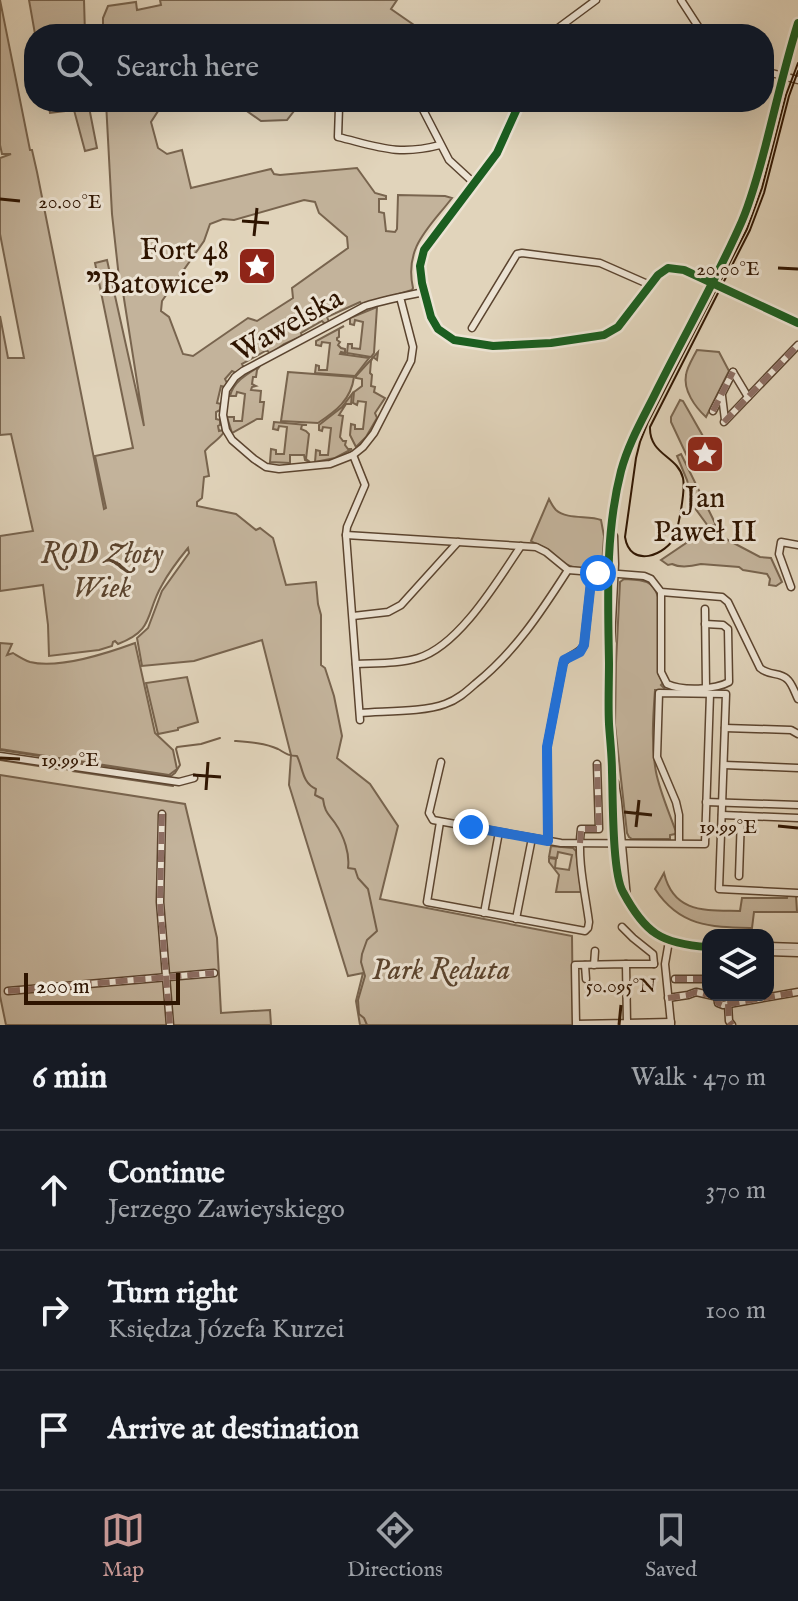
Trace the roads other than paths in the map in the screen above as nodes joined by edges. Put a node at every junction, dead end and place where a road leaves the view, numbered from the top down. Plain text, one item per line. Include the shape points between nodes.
1 (596, 0) edge
2 (681, 0) edge
3 (798, 23) edge
4 (564, 24) edge
5 (697, 24) edge
6 (774, 74) edge
7 (784, 76) junction
8 (798, 80) edge
9 (339, 112) edge
10 (424, 112) edge
11 (516, 112) edge
12 (440, 145) junction
13 (474, 183) junction
14 (713, 283) junction
15 (650, 285) junction
16 (424, 292) junction
17 (400, 297) junction
18 (798, 323) edge
19 (472, 328) dead end
20 (798, 345) edge
21 (722, 393) junction
22 (748, 397) junction
23 (713, 411) dead end
24 (353, 455) junction
25 (346, 535) junction
26 (458, 542) junction
27 (798, 545) edge
28 (521, 546) junction
29 (568, 570) junction
30 (798, 571) edge
31 (592, 572) junction
32 (612, 574) junction
33 (787, 575) junction
34 (791, 587) dead end
35 (661, 592) junction
36 (705, 609) dead end
37 (353, 616) junction
38 (705, 624) junction
39 (356, 664) junction
40 (708, 691) junction
41 (798, 699) edge
42 (725, 728) junction
43 (798, 734) edge
44 (0, 756) edge
45 (441, 762) dead end
46 (597, 764) dead end
47 (724, 765) junction
48 (798, 768) edge
49 (194, 778) dead end
50 (706, 802) junction
51 (722, 803) junction
52 (798, 805) edge
53 (162, 814) dead end
54 (722, 815) junction
55 (741, 816) junction
56 (798, 818) edge
57 (440, 822) junction
58 (499, 832) junction
59 (532, 838) junction
60 (548, 841) junction
61 (580, 843) junction
62 (619, 843) junction
63 (679, 843) junction
64 (739, 876) dead end
65 (798, 893) edge
66 (484, 913) junction
67 (516, 919) junction
68 (622, 927) dead end
69 (669, 941) junction
70 (702, 946) edge
71 (798, 947) edge
72 (774, 949) edge
73 (774, 950) edge
74 (595, 951) dead end
75 (798, 953) edge
76 (626, 964) junction
77 (654, 964) junction
78 (665, 964) junction
79 (585, 965) junction
80 (594, 965) junction
81 (214, 973) dead end
82 (166, 977) junction
83 (586, 979) dead end
84 (675, 979) dead end
85 (702, 979) edge
86 (8, 991) dead end
87 (798, 992) edge
88 (702, 993) edge
89 (668, 998) junction
90 (719, 1001) edge
91 (727, 1004) junction
92 (627, 1024) edge
93 (671, 1024) edge
94 (170, 1025) edge
95 (732, 1025) edge

1 - 4 street
2 - 5 street
3 - 7 street
6 - 7 street
7 - 8 street
7 - 14 street via 753,191
9 - 12 street via 338,137 399,151
10 - 12 street
11 - 13 street via 504,142
12 - 13 street
13 - 16 street via 424,250
14 - 15 street via 668,268
14 - 18 street
14 - 32 street via 622,469 613,516
15 - 16 street via 610,333 493,346 454,340 438,329
15 - 19 street via 594,261 517,254
16 - 17 street, Wawelska
17 - 24 street via 413,347 411,361 374,433
17 - 24 street, Wawelska via 348,314 243,371 225,396 226,430 266,467 330,464
20 - 22 street
21 - 22 street via 733,372
21 - 22 street via 724,421
21 - 23 street
24 - 25 street via 365,485
25 - 26 street
25 - 37 street
26 - 28 street
26 - 37 street via 401,605
27 - 33 street via 781,542 779,554
28 - 29 street via 542,549
28 - 39 street via 476,611 437,648 420,658
29 - 31 street
29 - 39 street via 515,646 456,700 360,717
30 - 33 street
31 - 32 street
31 - 60 street via 584,645 564,660 547,747
32 - 35 street via 648,577
32 - 62 street via 609,721
33 - 34 street
35 - 40 street via 662,677 671,687
35 - 41 street via 726,599 760,668 785,677
36 - 38 street
37 - 39 street
38 - 40 street
38 - 40 street via 723,625 728,632 729,682
40 - 42 street via 726,694
40 - 50 street
40 - 63 street via 659,693 657,757 676,802
42 - 43 street
42 - 47 street
44 - 49 street via 179,782
45 - 57 street via 429,813
46 - 61 street via 599,829 581,829
47 - 48 street
47 - 51 street
50 - 51 street
50 - 63 street via 705,844
51 - 52 street
51 - 54 street
53 - 82 street via 160,902
54 - 55 street
54 - 65 street via 719,889
55 - 56 street
55 - 64 street
57 - 58 street
57 - 66 street via 427,902
58 - 59 street
58 - 66 street
59 - 60 street
59 - 67 street
60 - 61 street
61 - 62 street
61 - 67 street via 588,928
62 - 63 street
62 - 69 street via 622,890 644,924
66 - 67 street
68 - 77 street via 653,954
69 - 70 street
69 - 78 street
71 - 72 street
73 - 75 street
74 - 80 street
76 - 77 street
76 - 80 street
76 - 92 street
77 - 78 street
78 - 89 street
79 - 80 street
79 - 83 street
79 - 92 street via 575,965 576,1024
81 - 82 street
82 - 86 street
82 - 94 street
84 - 85 street
87 - 91 street
88 - 89 street
89 - 93 street
90 - 91 street
91 - 95 street
92 - 93 street

